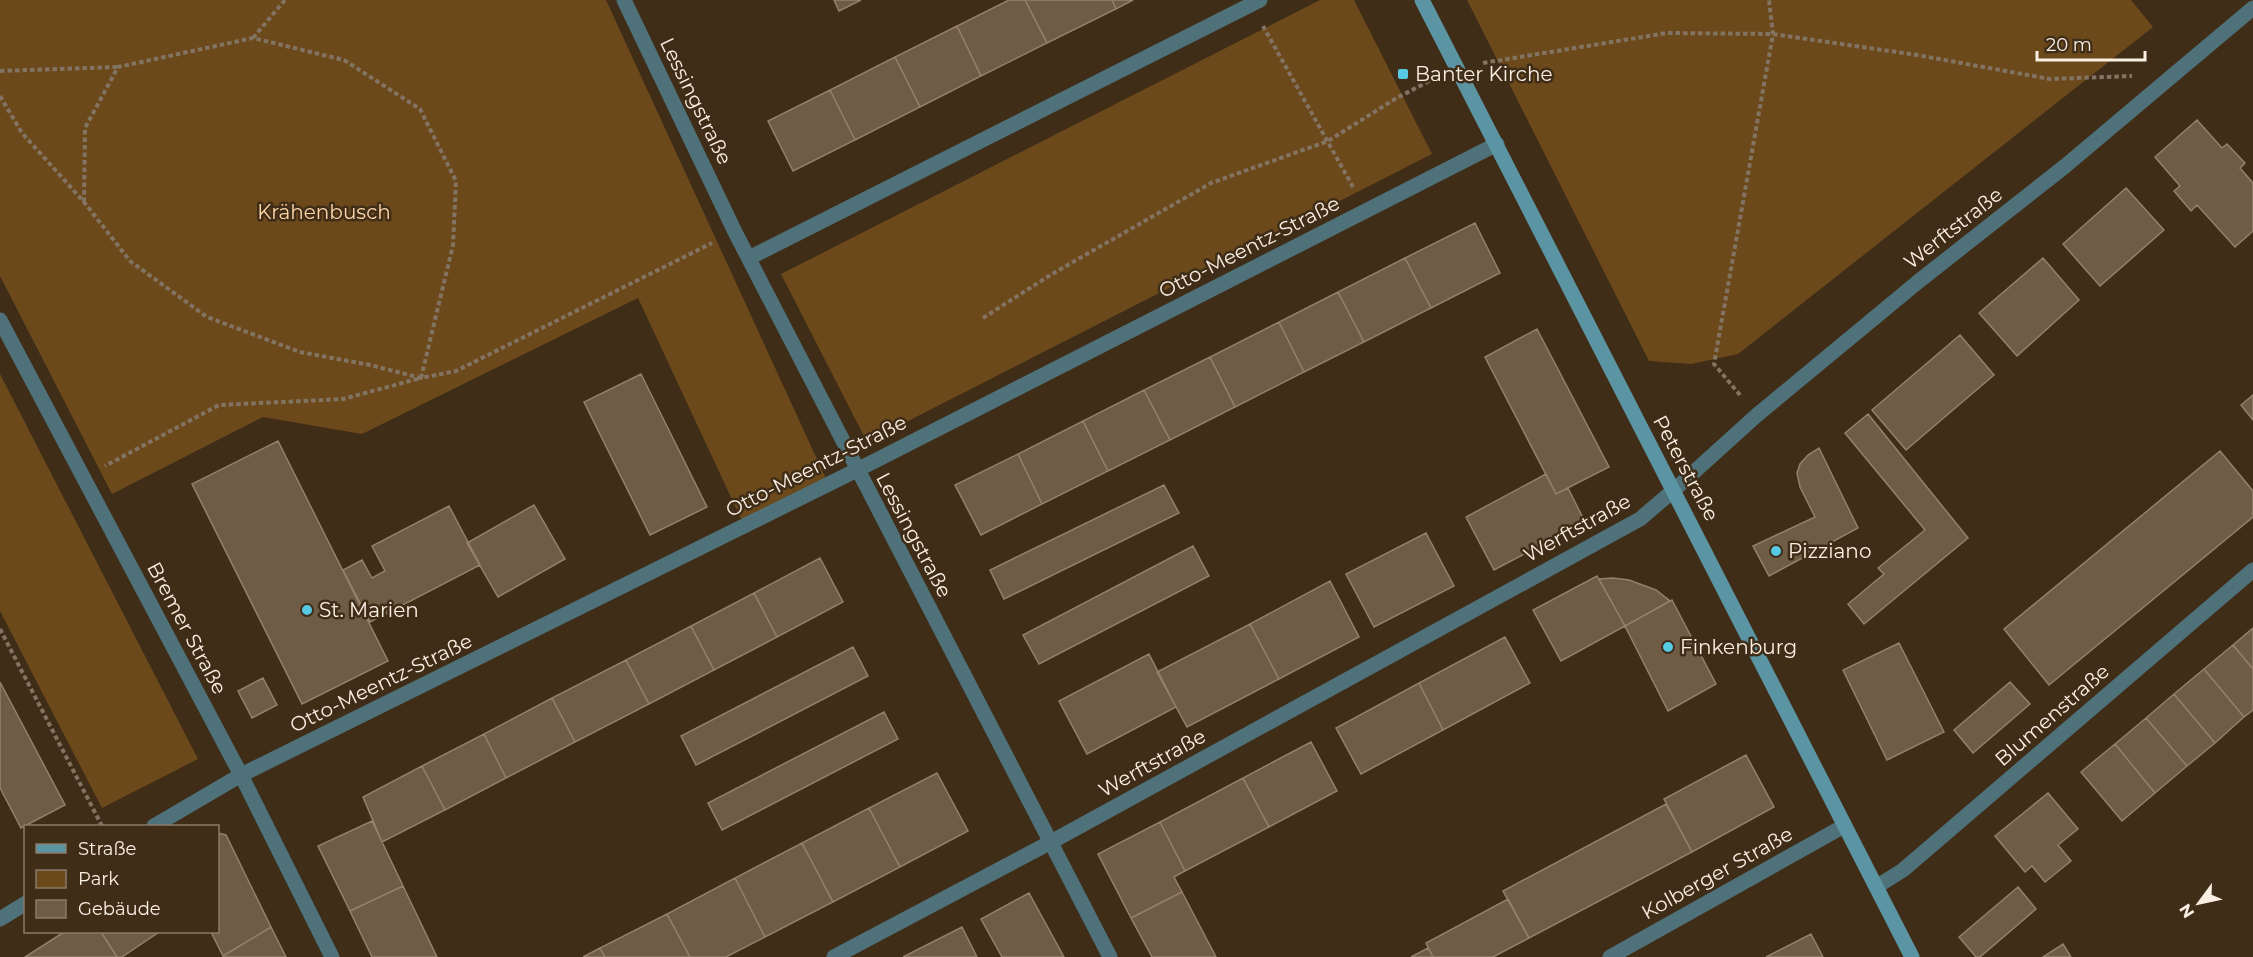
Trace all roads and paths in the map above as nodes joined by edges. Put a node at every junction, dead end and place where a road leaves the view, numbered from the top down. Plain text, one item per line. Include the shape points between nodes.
1 (285, 0) edge
2 (624, 0) edge
3 (1422, 0) edge
4 (1769, 0) edge
5 (1256, 2) edge
6 (2253, 8) edge
7 (1773, 34) junction
8 (253, 38) junction
9 (118, 67) junction
10 (1456, 67) junction
11 (0, 71) edge
12 (2175, 74) junction
13 (0, 96) edge
14 (1328, 141) junction
15 (1497, 144) junction
16 (84, 202) junction
17 (1366, 211) junction
18 (735, 232) junction
19 (749, 258) junction
20 (983, 318) dead end
21 (0, 320) edge
22 (421, 378) junction
23 (1757, 415) junction
24 (857, 470) junction
25 (83, 477) junction
26 (1674, 490) junction
27 (2253, 570) edge
28 (0, 629) edge
29 (241, 775) junction
30 (101, 825) edge
31 (156, 825) edge
32 (1844, 826) junction
33 (1051, 842) junction
34 (1876, 887) junction
35 (24, 904) edge
36 (0, 919) edge
37 (332, 957) edge
38 (834, 957) edge
39 (1110, 957) edge
40 (1610, 957) edge
41 (1912, 957) edge

1 - 8 path
2 - 18 street, Lessingstraße
3 - 10 main road, Peterstraße
4 - 7 path
5 - 14 path
5 - 19 street
6 - 12 street, Werftstraße
7 - 10 path via 1667,33
7 - 12 path via 2050,79
7 - 23 path via 1714,364
8 - 9 path
8 - 22 path via 344,60 420,109 456,181 453,245
9 - 11 path
9 - 16 path via 85,129
10 - 14 path
10 - 15 main road, Peterstraße
12 - 23 street, Werftstraße
13 - 16 path via 22,133
14 - 17 path
14 - 20 path via 1211,183
15 - 17 street, Otto-Meentz-Straße
15 - 26 main road, Peterstraße
16 - 22 path via 130,261 207,317 300,352
17 - 24 street, Otto-Meentz-Straße
18 - 19 street, Lessingstraße
18 - 22 path via 456,371
19 - 24 street, Lessingstraße
21 - 25 street, Bremer Straße
22 - 25 path via 343,399 219,405
23 - 26 street, Werftstraße
24 - 29 street, Otto-Meentz-Straße
24 - 33 street, Lessingstraße
25 - 29 street, Bremer Straße
26 - 32 main road, Peterstraße
26 - 33 street, Werftstraße via 1640,519
27 - 34 street, Blumenstraße via 1903,870
28 - 30 path
29 - 31 street, Otto-Meentz-Straße
29 - 37 street, Bremer Straße
32 - 34 main road, Peterstraße
32 - 40 street, Kolberger Straße
33 - 38 street, Werftstraße
33 - 39 street, Lessingstraße
34 - 41 main road, Peterstraße
35 - 36 street

